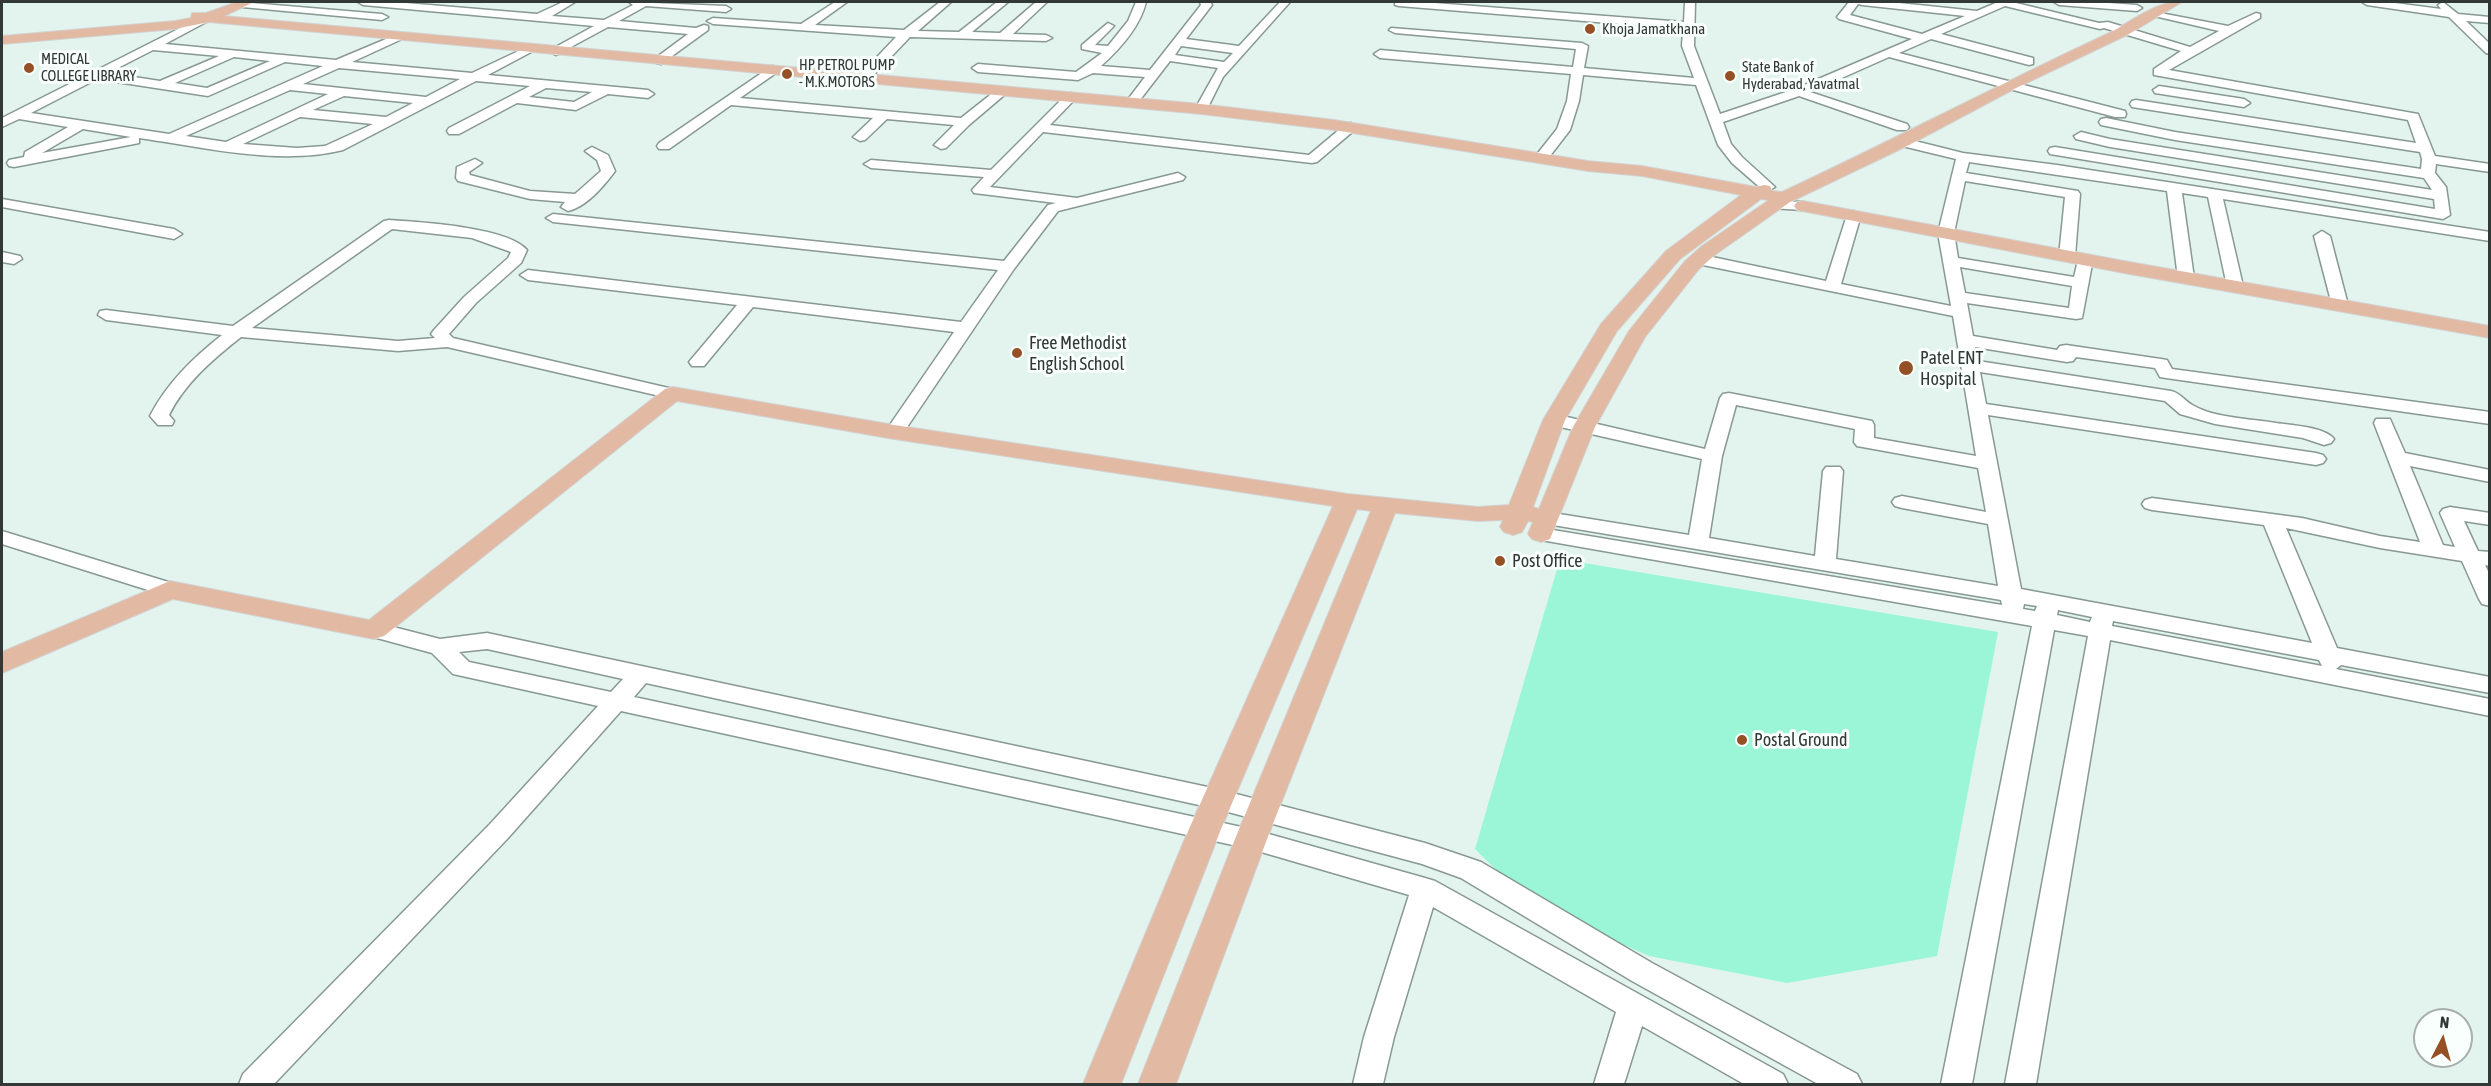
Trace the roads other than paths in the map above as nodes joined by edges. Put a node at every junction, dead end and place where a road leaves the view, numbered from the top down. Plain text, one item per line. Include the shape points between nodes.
1 (241, 2) edge
2 (336, 2) edge
3 (363, 2) edge
4 (433, 2) edge
5 (544, 2) edge
6 (631, 2) edge
7 (645, 2) edge
8 (842, 2) edge
9 (931, 2) edge
10 (946, 2) edge
11 (1003, 2) edge
12 (1042, 2) edge
13 (1141, 2) edge
14 (1204, 2) edge
15 (1285, 2) edge
16 (1690, 2) edge
17 (1854, 2) edge
18 (1862, 2) edge
19 (2005, 2) edge
20 (2059, 2) edge
21 (2175, 2) edge
22 (2367, 2) edge
23 (2439, 2) edge
24 (568, 3) edge
25 (1399, 3) edge
26 (1425, 3) edge
27 (673, 5) junction
28 (729, 5) edge
29 (1478, 5) edge
30 (421, 7) junction
31 (2147, 8) edge
32 (313, 11) junction
33 (1979, 14) junction
34 (2256, 16) dead end
35 (2454, 16) junction
36 (201, 17) junction
37 (397, 18) junction
38 (537, 18) junction
39 (2490, 20) edge
40 (713, 21) junction
41 (605, 24) junction
42 (2102, 25) junction
43 (279, 26) junction
44 (1108, 26) dead end
45 (1689, 26) junction
46 (637, 27) junction
47 (803, 28) junction
48 (1539, 28) junction
49 (516, 29) dead end
50 (1395, 30) dead end
51 (2229, 30) junction
52 (699, 32) junction
53 (2131, 33) junction
54 (363, 34) junction
55 (907, 34) junction
56 (961, 36) junction
57 (398, 37) junction
58 (1003, 37) junction
59 (1927, 37) junction
60 (2, 38) edge
61 (1046, 38) dead end
62 (1179, 42) junction
63 (152, 46) junction
64 (2198, 47) junction
65 (529, 49) junction
66 (1110, 50) junction
67 (1240, 50) junction
68 (556, 51) junction
69 (2490, 51) edge
70 (1380, 54) dead end
71 (1890, 54) junction
72 (232, 55) junction
73 (1167, 57) junction
74 (283, 60) junction
75 (661, 60) junction
76 (2029, 61) junction
77 (337, 64) junction
78 (1227, 66) junction
79 (978, 68) dead end
80 (1093, 69) junction
81 (772, 70) junction
82 (1578, 72) junction
83 (1155, 74) junction
84 (95, 75) junction
85 (474, 76) junction
86 (2180, 77) junction
87 (864, 78) junction
88 (1993, 80) junction
89 (1702, 82) junction
90 (544, 84) junction
91 (161, 85) junction
92 (2011, 85) junction
93 (289, 86) junction
94 (606, 90) junction
95 (2158, 90) junction
96 (1004, 91) junction
97 (343, 92) junction
98 (1799, 92) junction
99 (648, 94) dead end
100 (1071, 97) junction
101 (515, 99) junction
102 (428, 101) junction
103 (728, 101) junction
104 (1132, 102) junction
105 (2136, 104) junction
106 (2261, 106) dead end
107 (1201, 109) junction
108 (299, 113) junction
109 (2120, 114) junction
110 (18, 115) junction
111 (884, 115) junction
112 (1716, 120) junction
113 (387, 121) junction
114 (964, 122) junction
115 (2106, 122) junction
116 (2363, 122) dead end
117 (2, 123) edge
118 (81, 125) junction
119 (1351, 127) junction
120 (1039, 128) junction
121 (2420, 131) junction
122 (454, 132) dead end
123 (1903, 135) junction
124 (152, 136) junction
125 (2082, 136) junction
126 (860, 137) dead end
127 (170, 139) junction
128 (229, 146) junction
129 (664, 146) dead end
130 (941, 146) dead end
131 (2264, 150) junction
132 (592, 151) dead end
133 (2428, 154) junction
134 (1963, 157) junction
135 (1541, 158) junction
136 (475, 163) dead end
137 (871, 164) dead end
138 (8, 167) edge
139 (2267, 168) junction
140 (2490, 168) edge
141 (994, 174) junction
142 (2428, 174) junction
143 (1959, 176) junction
144 (1178, 177) dead end
145 (2270, 186) junction
146 (2174, 187) junction
147 (2214, 193) junction
148 (2440, 196) junction
149 (1766, 197) junction
150 (578, 199) junction
151 (1077, 201) junction
152 (2, 203) edge
153 (1803, 206) joint
154 (1854, 215) junction
155 (1946, 233) junction
156 (174, 234) dead end
157 (2322, 236) dead end
158 (2490, 237) edge
159 (2076, 257) junction
160 (1698, 259) junction
161 (1951, 261) junction
162 (1008, 266) junction
163 (528, 275) dead end
164 (2186, 278) junction
165 (2081, 283) junction
166 (2235, 286) junction
167 (1832, 287) junction
168 (749, 302) junction
169 (1959, 305) junction
170 (2340, 305) junction
171 (106, 315) dead end
172 (965, 328) junction
173 (237, 332) junction
174 (2490, 332) edge
175 (1965, 340) junction
176 (447, 342) junction
177 (698, 362) dead end
178 (1970, 365) junction
179 (673, 394) junction
180 (1977, 408) junction
181 (2490, 418) edge
182 (1554, 420) junction
183 (165, 421) dead end
184 (2383, 423) dead end
185 (1584, 427) junction
186 (894, 432) junction
187 (2324, 439) dead end
188 (1712, 456) junction
189 (2399, 458) junction
190 (2316, 459) dead end
191 (1987, 464) junction
192 (1833, 471) dead end
193 (2490, 476) edge
194 (1348, 501) junction
195 (1902, 502) dead end
196 (2152, 504) dead end
197 (1384, 506) junction
198 (1516, 519) junction
199 (2490, 519) edge
200 (1997, 520) junction
201 (2273, 522) junction
202 (1544, 526) junction
203 (2, 537) edge
204 (1698, 543) junction
205 (2434, 550) junction
206 (2480, 557) edge
207 (1825, 563) junction
208 (170, 590) junction
209 (2490, 599) edge
210 (2012, 604) junction
211 (2047, 610) junction
212 (2102, 621) junction
213 (374, 630) junction
214 (440, 647) junction
215 (2327, 652) junction
216 (2, 663) edge
217 (640, 675) junction
218 (2337, 676) junction
219 (2490, 685) edge
220 (616, 703) junction
221 (2490, 708) edge
222 (1217, 800) junction
223 (1262, 810) junction
224 (1205, 829) junction
225 (1251, 839) junction
226 (1425, 889) junction
227 (1633, 1006) junction
228 (254, 1084) edge
229 (1102, 1084) edge
230 (1157, 1084) edge
231 (1368, 1084) edge
232 (1609, 1084) edge
233 (1772, 1084) edge
234 (1846, 1084) edge
235 (1956, 1084) edge
236 (2021, 1084) edge

1 - 32 street
1 - 36 main road
2 - 32 street
3 - 30 street
4 - 30 street
5 - 24 street
6 - 7 street
7 - 27 street
7 - 41 street
8 - 47 street
9 - 10 street
10 - 55 street
11 - 56 street
12 - 58 street
13 - 66 street via 1140,12
14 - 62 street via 1207,5
15 - 67 street
16 - 45 street
17 - 59 street via 1843,16
18 - 33 street
19 - 33 street
19 - 42 street
20 - 31 street
21 - 31 main road
22 - 35 street
23 - 35 street
24 - 38 street
25 - 26 street
26 - 29 street
27 - 28 street
27 - 46 street
28 - 40 street
29 - 48 street
30 - 37 street
30 - 38 street
31 - 42 main road
31 - 51 street
31 - 53 main road
32 - 37 street
32 - 43 street
33 - 59 street
34 - 51 street
35 - 39 street
35 - 69 street
36 - 43 main road
36 - 60 main road via 156,27
36 - 63 street
37 - 54 street
38 - 41 street
38 - 49 street
40 - 47 street
40 - 52 street
41 - 46 street
41 - 68 street
42 - 53 street
42 - 76 main road
43 - 54 main road
44 - 66 street via 1086,47
45 - 48 street via 1598,14
45 - 89 street via 1688,46
46 - 52 street
47 - 55 street
48 - 50 street
48 - 82 street via 1582,46
51 - 64 street
52 - 75 street
53 - 64 street
53 - 92 main road
54 - 57 main road
55 - 56 street
55 - 87 street
56 - 58 street
57 - 65 main road
57 - 77 street
58 - 61 street
59 - 71 street
59 - 76 street
62 - 67 street
62 - 73 street
63 - 72 street
63 - 84 street
64 - 86 street via 2158,72
65 - 68 main road
65 - 85 street
66 - 80 street
67 - 78 street
68 - 75 main road
70 - 82 street
71 - 88 street
71 - 98 street
72 - 74 street
72 - 91 street
73 - 78 street
73 - 83 street
74 - 77 street
74 - 91 street via 208,92
75 - 81 main road
76 - 88 main road
77 - 85 street
77 - 93 street
78 - 107 street
79 - 80 street via 1078,76
80 - 83 street
81 - 87 main road
81 - 103 street
82 - 89 street
82 - 135 street via 1563,130
83 - 104 street
84 - 91 street
84 - 110 street
85 - 90 street
85 - 102 street
86 - 95 street
86 - 121 street via 2414,117
87 - 96 main road
88 - 92 street
88 - 123 main road
89 - 112 street
90 - 94 street
90 - 101 street
92 - 109 street
92 - 123 main road
93 - 97 street
93 - 127 street
94 - 99 street
94 - 101 street via 576,106
95 - 105 street
95 - 106 street
96 - 100 main road
96 - 114 street
97 - 102 street
97 - 108 street
98 - 112 street
98 - 123 street
100 - 104 main road
100 - 120 street
101 - 122 street
102 - 113 street
103 - 111 street
103 - 129 street
104 - 107 main road
105 - 109 street
105 - 133 street
107 - 119 main road
108 - 113 street
108 - 128 street
109 - 115 street
110 - 117 street
110 - 118 street
111 - 114 street
111 - 126 street
112 - 149 street via 1725,146
113 - 128 street via 324,152
114 - 130 street
115 - 125 street
115 - 131 street
116 - 121 street
118 - 124 street
118 - 138 street
119 - 120 street via 1312,159
119 - 135 main road
120 - 141 street
121 - 133 street
123 - 134 street
123 - 149 main road
124 - 127 street
124 - 138 street
125 - 139 street
125 - 145 street via 2055,151
127 - 128 street
131 - 139 street
131 - 142 street
132 - 150 street via 603,158 608,171
133 - 140 street
133 - 142 street
134 - 143 street
134 - 146 street
135 - 149 main road via 1637,178
136 - 150 street via 462,170 463,178 530,195
137 - 141 street
139 - 145 street
139 - 148 street
141 - 151 street via 979,190
142 - 148 street via 2439,187
143 - 155 street
143 - 159 street via 2073,194
144 - 151 street
145 - 148 street via 2443,215
146 - 147 street
146 - 164 street
147 - 158 street
147 - 166 street
149 - 153 street
149 - 160 main road
149 - 182 main road via 1673,255 1608,328
150 - 162 street via 553,218
151 - 162 street via 1053,208
152 - 156 street
153 - 154 main road
154 - 155 main road
154 - 167 street
155 - 159 main road
155 - 161 street
157 - 170 street
159 - 164 main road
159 - 165 street
160 - 167 street
160 - 185 main road via 1640,327
161 - 165 street
161 - 169 street
162 - 172 street
163 - 168 street
164 - 166 main road
165 - 169 street via 2076,314
166 - 170 main road
167 - 169 street
168 - 172 street
168 - 177 street
169 - 175 street
170 - 174 main road
171 - 173 street
172 - 186 street
173 - 176 street via 398,346
173 - 176 street via 389,224 445,229 519,250 515,260 470,300 440,334
173 - 183 street via 175,387 161,407 159,416
175 - 178 street
175 - 181 street via 2067,357 2066,351 2161,364 2166,373
176 - 179 street
178 - 180 street
178 - 187 street via 2171,396 2187,410 2222,420
179 - 186 main road
179 - 213 main road
180 - 190 street
180 - 191 street
182 - 185 street
182 - 198 main road
184 - 189 street
185 - 188 street
185 - 202 main road
186 - 194 main road
188 - 191 street via 1729,398 1865,425 1864,442
188 - 204 street
189 - 193 street
189 - 205 street
191 - 200 street
192 - 207 street
194 - 197 main road
194 - 222 main road
195 - 200 street
196 - 201 street
197 - 198 main road
197 - 223 main road
198 - 202 main road
199 - 206 street via 2451,513
200 - 210 street
201 - 205 street
201 - 215 street
202 - 204 street
202 - 210 street via 1843,582
203 - 208 street
204 - 207 street
205 - 206 street
206 - 209 street
207 - 210 street
208 - 213 main road
208 - 216 main road
210 - 211 street
211 - 212 street
211 - 235 street
212 - 215 street
212 - 218 street
212 - 236 street
213 - 214 street
214 - 217 street via 487,641
214 - 220 street via 461,668
215 - 218 street
215 - 219 street
217 - 220 street
217 - 222 street
218 - 221 street
220 - 224 street
220 - 228 street
222 - 223 street
222 - 224 main road
223 - 225 main road
223 - 234 street via 1471,870 1642,972
224 - 225 street
224 - 229 main road
225 - 226 street
225 - 230 main road
226 - 227 street
226 - 231 street
227 - 232 street
227 - 233 street

